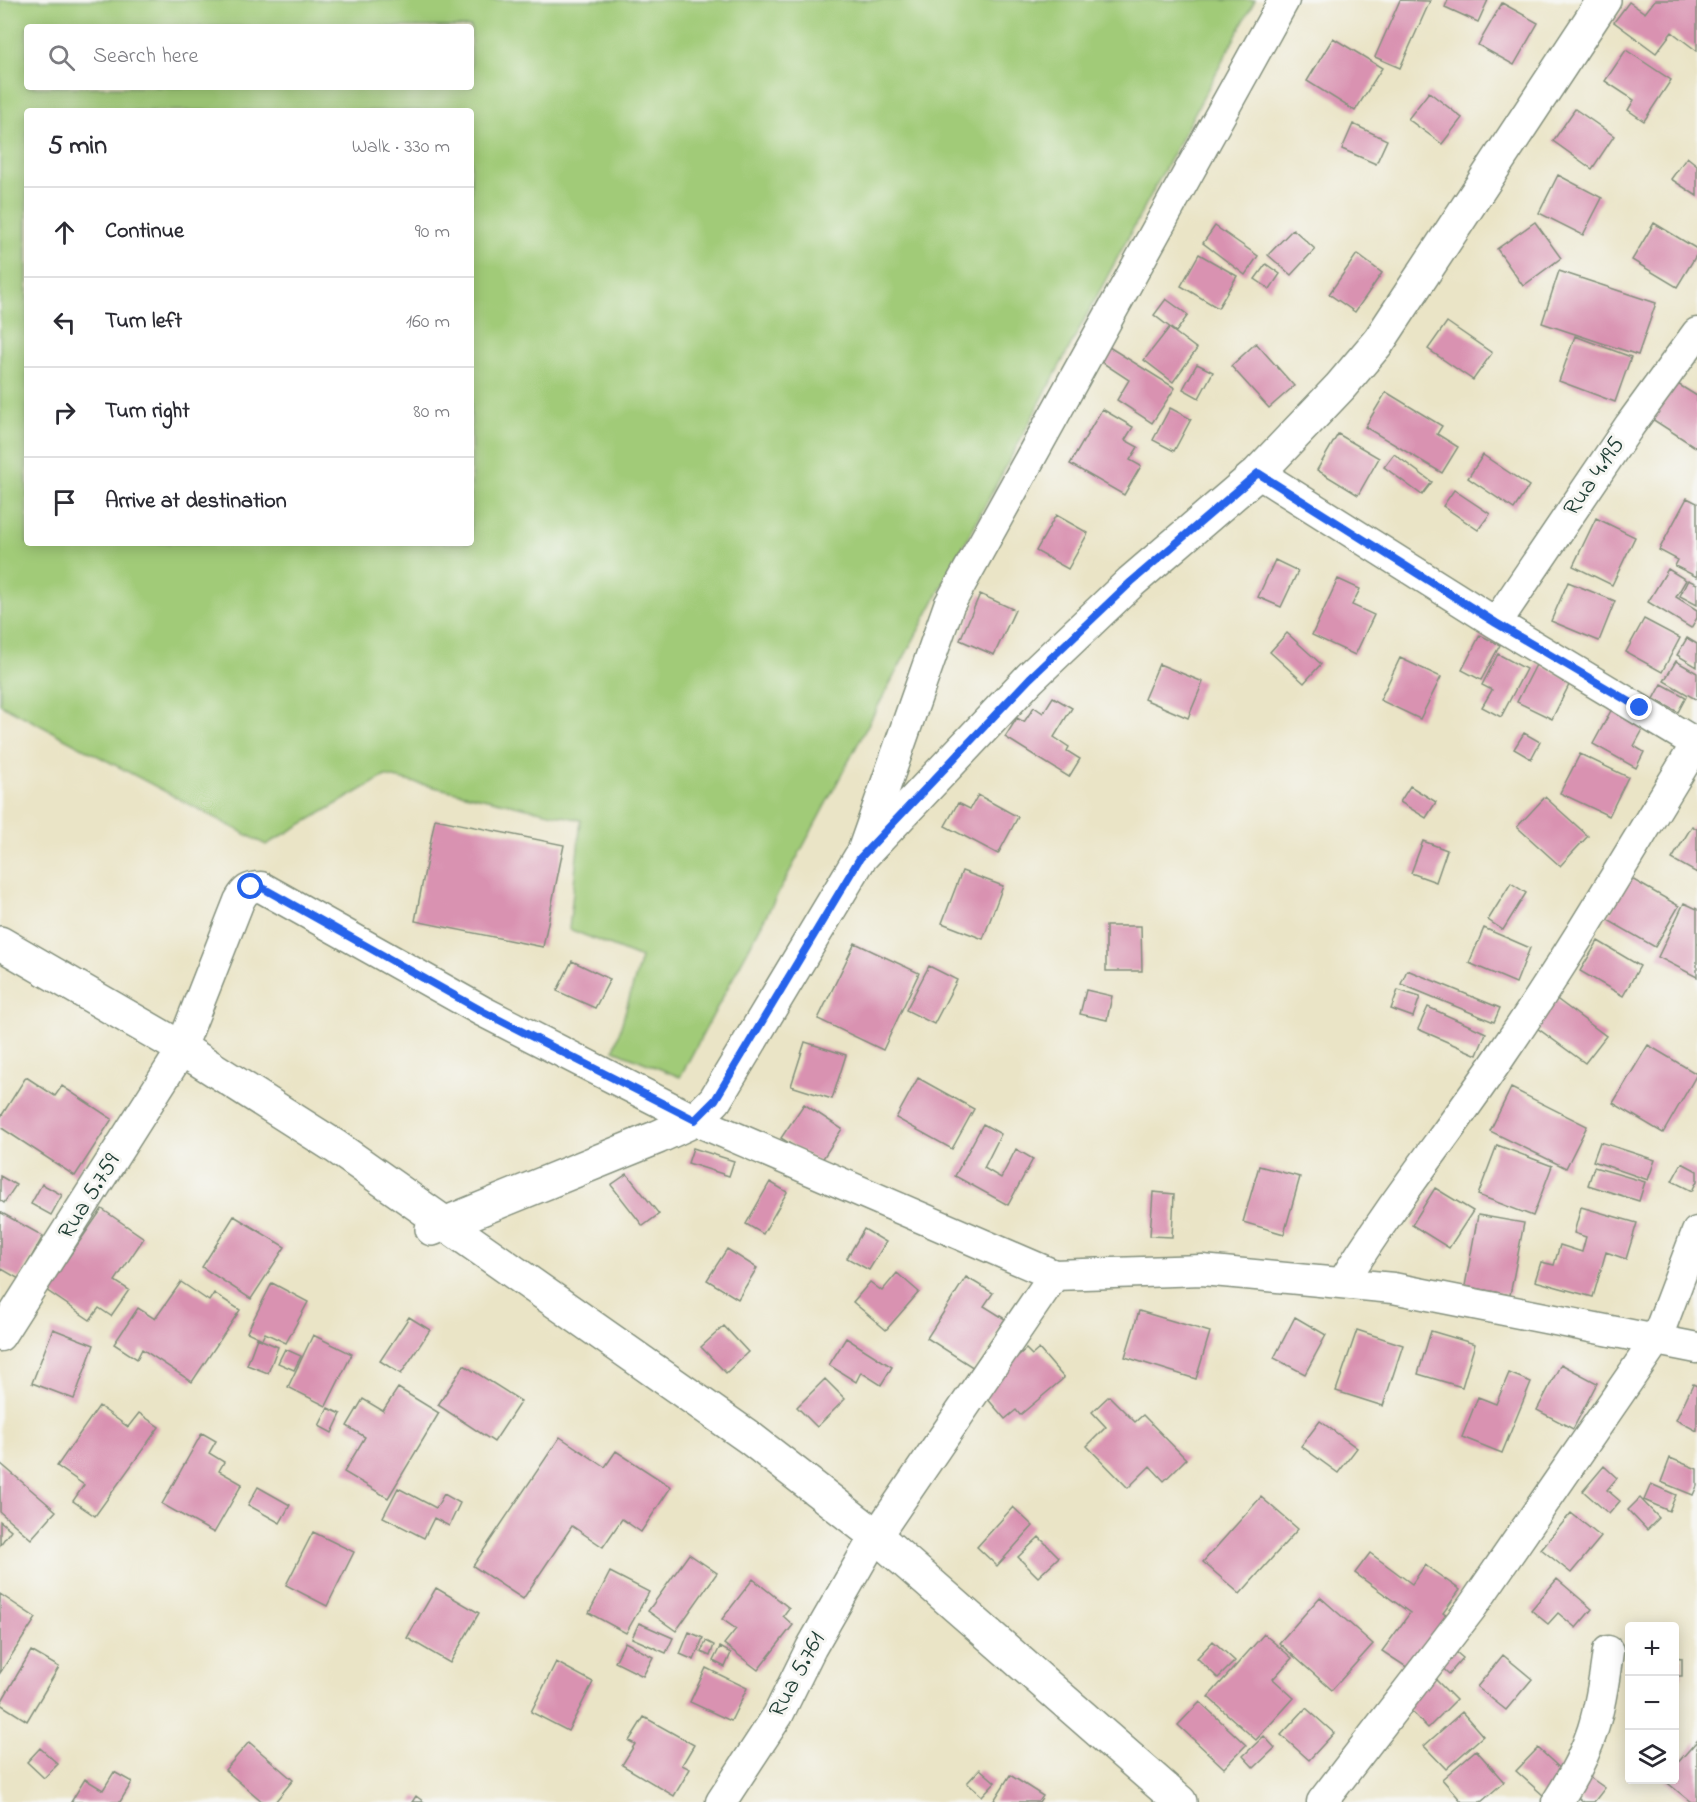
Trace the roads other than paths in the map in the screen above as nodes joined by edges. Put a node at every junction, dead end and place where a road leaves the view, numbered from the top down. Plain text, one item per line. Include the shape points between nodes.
1 (1284, 0) edge
2 (1604, 0) edge
3 (1697, 333) edge
4 (1258, 473) junction
5 (1496, 623) junction
6 (1697, 743) edge
7 (860, 858) junction
8 (0, 943) edge
9 (695, 1120) junction
10 (432, 1229) dead end
11 (1697, 1232) edge
12 (1054, 1275) junction
13 (1343, 1282) junction
14 (0, 1336) edge
15 (1656, 1340) junction
16 (1697, 1348) edge
17 (1608, 1652) dead end
18 (721, 1802) edge
19 (1180, 1802) edge
20 (1322, 1802) edge
21 (1557, 1802) edge

1 - 7 street via 950,605
2 - 4 street via 1379,341
3 - 5 street, Rua 4.195
4 - 5 street
4 - 7 street via 1131,582 1030,678
5 - 6 street
6 - 13 street via 1590,921
7 - 9 street via 715,1100
8 - 19 street via 171,1042 336,1147 741,1432 876,1536
9 - 10 street
9 - 12 street, Rua 5.759
9 - 14 street, Rua 5.759 via 482,1011 261,887 251,887 239,901 178,1056
11 - 15 street
12 - 13 street via 1202,1270
12 - 18 street, Rua 5.761 via 870,1545 778,1715
13 - 15 street via 1393,1288
15 - 16 street
15 - 20 street via 1472,1607
17 - 21 street via 1597,1723

